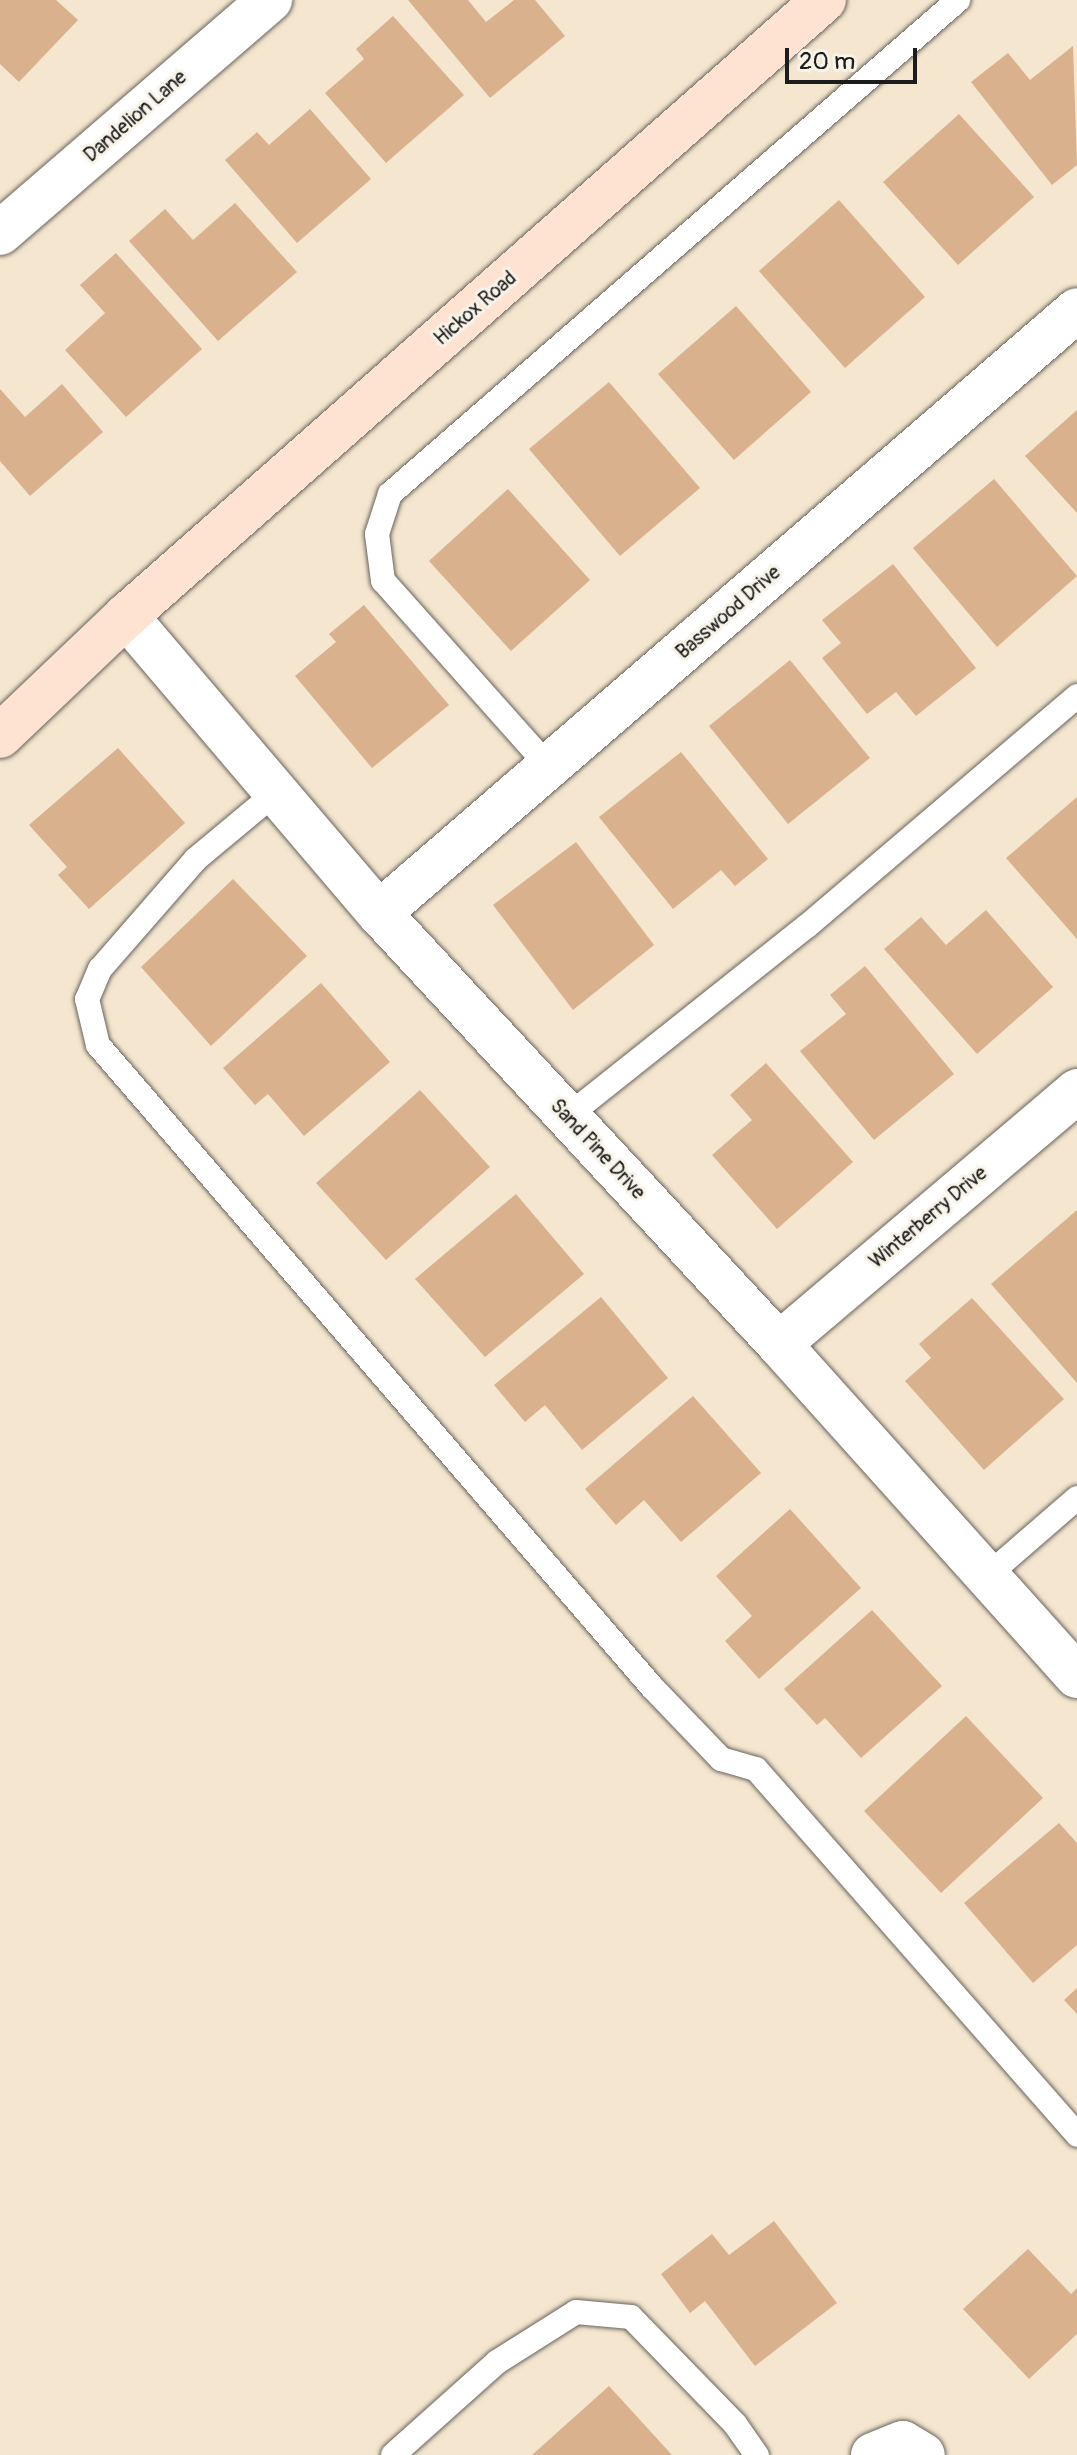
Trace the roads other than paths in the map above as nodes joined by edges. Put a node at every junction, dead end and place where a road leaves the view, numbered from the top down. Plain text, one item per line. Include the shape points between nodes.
1 (270, 0) edge
2 (824, 0) edge
3 (958, 0) edge
4 (0, 233) edge
5 (1077, 310) edge
6 (126, 616) junction
7 (1077, 696) edge
8 (0, 698) edge
9 (0, 736) edge
10 (549, 767) junction
11 (274, 794) junction
12 (379, 913) junction
13 (1077, 1091) edge
14 (568, 1116) junction
15 (779, 1344) junction
16 (1077, 1498) edge
17 (987, 1576) junction
18 (1077, 1676) edge
19 (1077, 2135) edge
20 (393, 2455) edge
21 (757, 2455) edge

1 - 4 street, Dandelion Lane
2 - 6 street, Hickox Road
3 - 10 lane via 390,494 377,534 383,581
5 - 10 street, Basswood Drive
6 - 8 street, Hickox Road
6 - 9 street, Hickox Road
6 - 11 street, Sand Pine Drive
7 - 14 lane via 807,926
10 - 12 street, Basswood Drive
11 - 12 street, Sand Pine Drive
11 - 19 lane via 196,859 100,969 87,999 98,1045 652,1687 721,1759 756,1769
12 - 14 street, Sand Pine Drive
13 - 15 street, Winterberry Drive
14 - 15 street, Sand Pine Drive
15 - 17 street, Sand Pine Drive
16 - 17 lane
17 - 18 street, Sand Pine Drive
20 - 21 lane via 497,2362 576,2312 631,2317 735,2424

